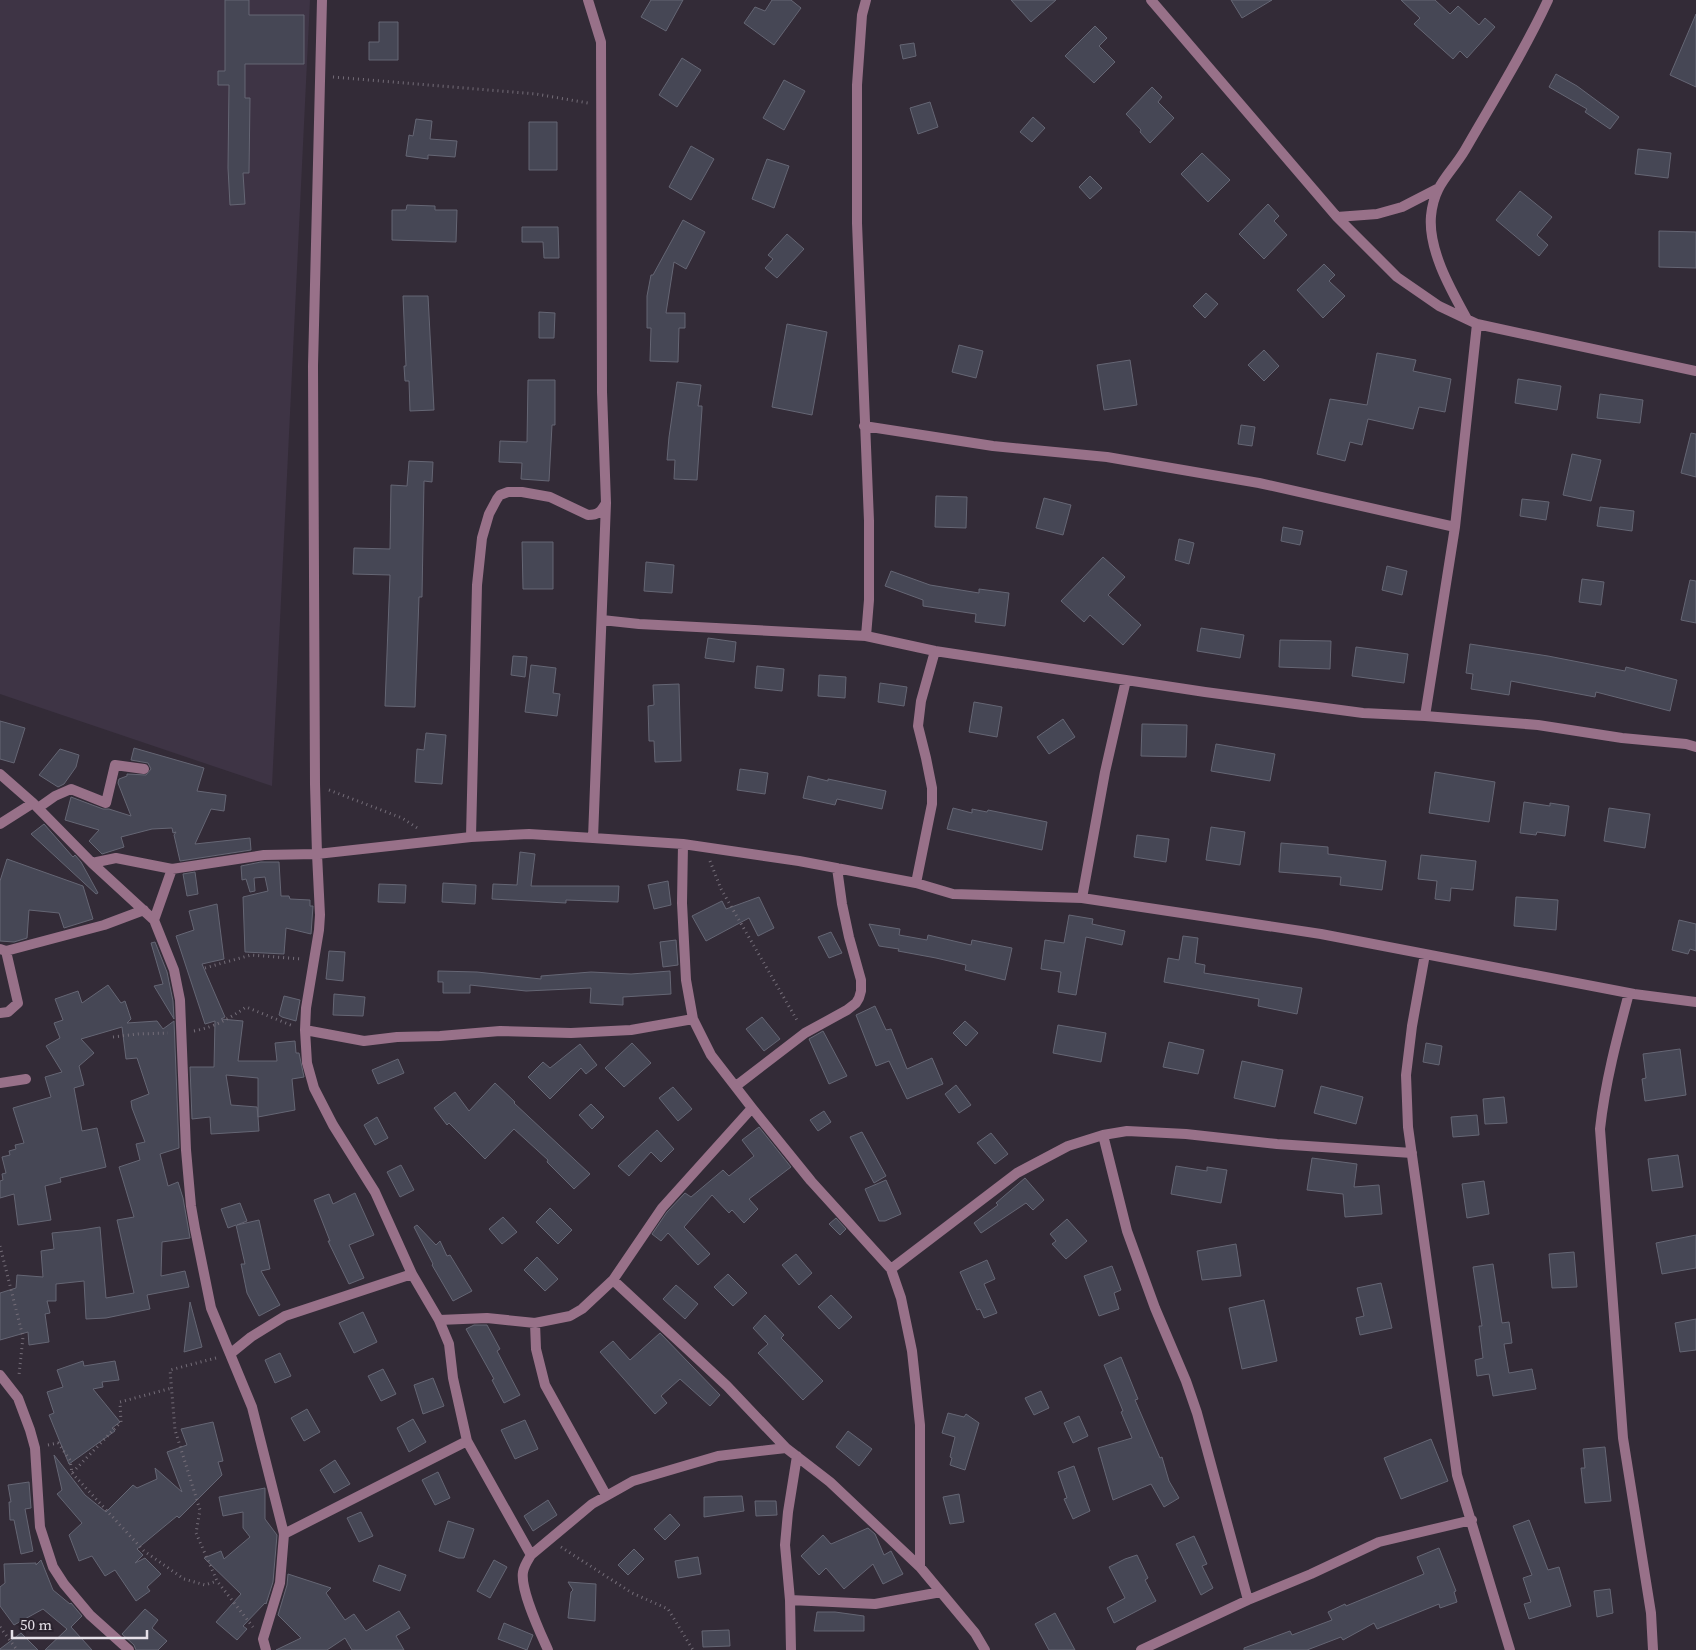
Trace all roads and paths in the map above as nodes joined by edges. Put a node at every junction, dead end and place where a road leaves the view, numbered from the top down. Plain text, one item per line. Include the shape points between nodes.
1 (322, 0) edge
2 (588, 0) edge
3 (866, 0) edge
4 (1151, 0) edge
5 (1548, 0) edge
6 (320, 76) junction
7 (601, 105) junction
8 (1437, 189) junction
9 (1337, 218) junction
10 (1467, 319) junction
11 (1477, 324) junction
12 (1696, 371) edge
13 (864, 426) junction
14 (606, 502) junction
15 (1455, 527) junction
16 (602, 620) junction
17 (866, 636) junction
18 (935, 651) junction
19 (1126, 680) junction
20 (1425, 716) junction
21 (1696, 747) edge
22 (144, 769) dead end
23 (0, 774) edge
24 (315, 784) junction
25 (36, 806) junction
26 (0, 824) edge
27 (471, 837) junction
28 (593, 838) junction
29 (431, 843) junction
30 (683, 844) junction
31 (704, 847) junction
32 (317, 854) junction
33 (92, 863) junction
34 (837, 868) junction
35 (172, 869) junction
36 (916, 883) junction
37 (1082, 898) junction
38 (144, 910) junction
39 (154, 920) junction
40 (3, 950) edge
41 (1425, 954) junction
42 (314, 960) junction
43 (205, 968) dead end
44 (1629, 993) junction
45 (1696, 1002) edge
46 (0, 1013) edge
47 (693, 1019) junction
48 (305, 1030) junction
49 (183, 1033) junction
50 (805, 1033) junction
51 (114, 1036) dead end
52 (26, 1079) dead end
53 (0, 1083) edge
54 (736, 1086) junction
55 (752, 1108) junction
56 (1103, 1136) junction
57 (1412, 1153) junction
58 (0, 1246) edge
59 (891, 1269) junction
60 (412, 1274) junction
61 (613, 1280) junction
62 (439, 1320) junction
63 (535, 1323) junction
64 (230, 1354) junction
65 (0, 1375) edge
66 (172, 1388) junction
67 (18, 1398) junction
68 (467, 1441) junction
69 (35, 1448) junction
70 (786, 1448) junction
71 (797, 1456) junction
72 (72, 1473) junction
73 (606, 1495) junction
74 (1472, 1520) junction
75 (284, 1534) junction
76 (550, 1540) junction
77 (531, 1555) junction
78 (920, 1567) junction
79 (217, 1582) junction
80 (941, 1592) junction
81 (790, 1600) junction
82 (1248, 1600) junction
83 (0, 1627) edge
84 (263, 1639) junction
85 (17, 1650) edge
86 (129, 1650) edge
87 (266, 1650) edge
88 (548, 1650) edge
89 (692, 1650) edge
90 (791, 1650) edge
91 (985, 1650) edge
92 (1141, 1650) edge
93 (1510, 1650) edge
94 (1653, 1650) edge

1 - 6 street
2 - 7 street via 601,42
3 - 13 street via 862,15 857,105 856,223
4 - 9 street
5 - 8 street via 1463,153
6 - 7 path via 536,94
6 - 24 street via 313,366
7 - 14 street
8 - 9 street via 1402,207 1377,214
8 - 10 street via 1431,216 1432,235 1448,283
9 - 10 street via 1397,277 1439,306
10 - 11 street
11 - 12 street
11 - 15 street
13 - 15 street via 993,446 1107,457 1259,483
13 - 17 street via 869,531
14 - 16 street
14 - 27 street via 600,512 588,515 550,497 508,492 496,498 489,514 482,538 477,585
15 - 20 street
16 - 17 street
16 - 28 street
17 - 18 street
18 - 19 street
18 - 36 street via 921,701 918,726 932,788 932,804
19 - 20 street via 1363,713
19 - 37 street
20 - 21 street via 1538,726
22 - 25 street via 115,765 106,803 71,789
23 - 25 street
24 - 29 path via 402,818 416,826
24 - 32 street
25 - 26 street
25 - 33 street
27 - 28 street via 529,834
27 - 29 street
28 - 30 street
29 - 32 street
30 - 31 street
30 - 47 street via 685,971
31 - 34 street
31 - 50 path via 721,889
32 - 35 street via 264,856
32 - 42 street via 320,915
33 - 35 street via 116,858
33 - 38 street
34 - 36 street
34 - 50 street via 861,991 856,1003 847,1010
35 - 39 street
36 - 37 street via 953,894
37 - 41 street via 1321,934
38 - 39 street
38 - 40 street via 104,925
39 - 49 street via 177,980
40 - 46 street via 18,1003 8,1012
41 - 44 street
41 - 57 street via 1406,1075
42 - 43 path via 251,955
42 - 48 street
44 - 45 street
44 - 94 street via 1612,1058 1600,1129 1622,1438 1651,1613
47 - 48 street via 632,1030 571,1033 500,1031 364,1041
47 - 54 street via 711,1055
48 - 49 path via 246,1007 226,1021
48 - 60 street via 307,1063 314,1088 332,1125 375,1192
49 - 51 path
49 - 64 street via 183,1091 191,1206 211,1308
50 - 54 street
52 - 53 street
54 - 55 street
55 - 59 street
55 - 61 street via 662,1208
56 - 57 street via 1128,1131 1186,1134
56 - 59 street via 1068,1146 1017,1173
56 - 82 street via 1127,1231 1197,1413
57 - 74 street via 1457,1475
58 - 67 path via 23,1336
59 - 78 street via 901,1298 917,1382
60 - 62 street
60 - 64 street via 286,1316
61 - 63 street via 576,1313
61 - 70 street via 727,1386
62 - 63 street via 487,1318
62 - 68 street via 448,1344
63 - 73 street via 536,1349 545,1385
64 - 66 path via 170,1370
64 - 75 street via 252,1407
65 - 67 street
66 - 72 path via 120,1402 121,1422
66 - 79 path via 175,1430 200,1510 196,1533
67 - 69 street
68 - 75 street
68 - 77 street
69 - 72 path via 58,1442 70,1460
69 - 86 street via 40,1527 53,1567 90,1614
70 - 71 street
70 - 73 street via 718,1456 633,1482
71 - 78 street via 830,1482
71 - 81 street via 785,1545
72 - 79 path via 144,1551 184,1579 204,1585
73 - 76 street
74 - 82 street via 1379,1542
74 - 93 street
75 - 84 street via 280,1583
76 - 77 street
76 - 89 path via 632,1593 668,1609
77 - 88 street via 523,1572 524,1581 529,1606
78 - 80 street
79 - 84 path
80 - 81 street via 875,1604
80 - 91 street
81 - 90 street
82 - 92 street
83 - 85 path
84 - 87 street

